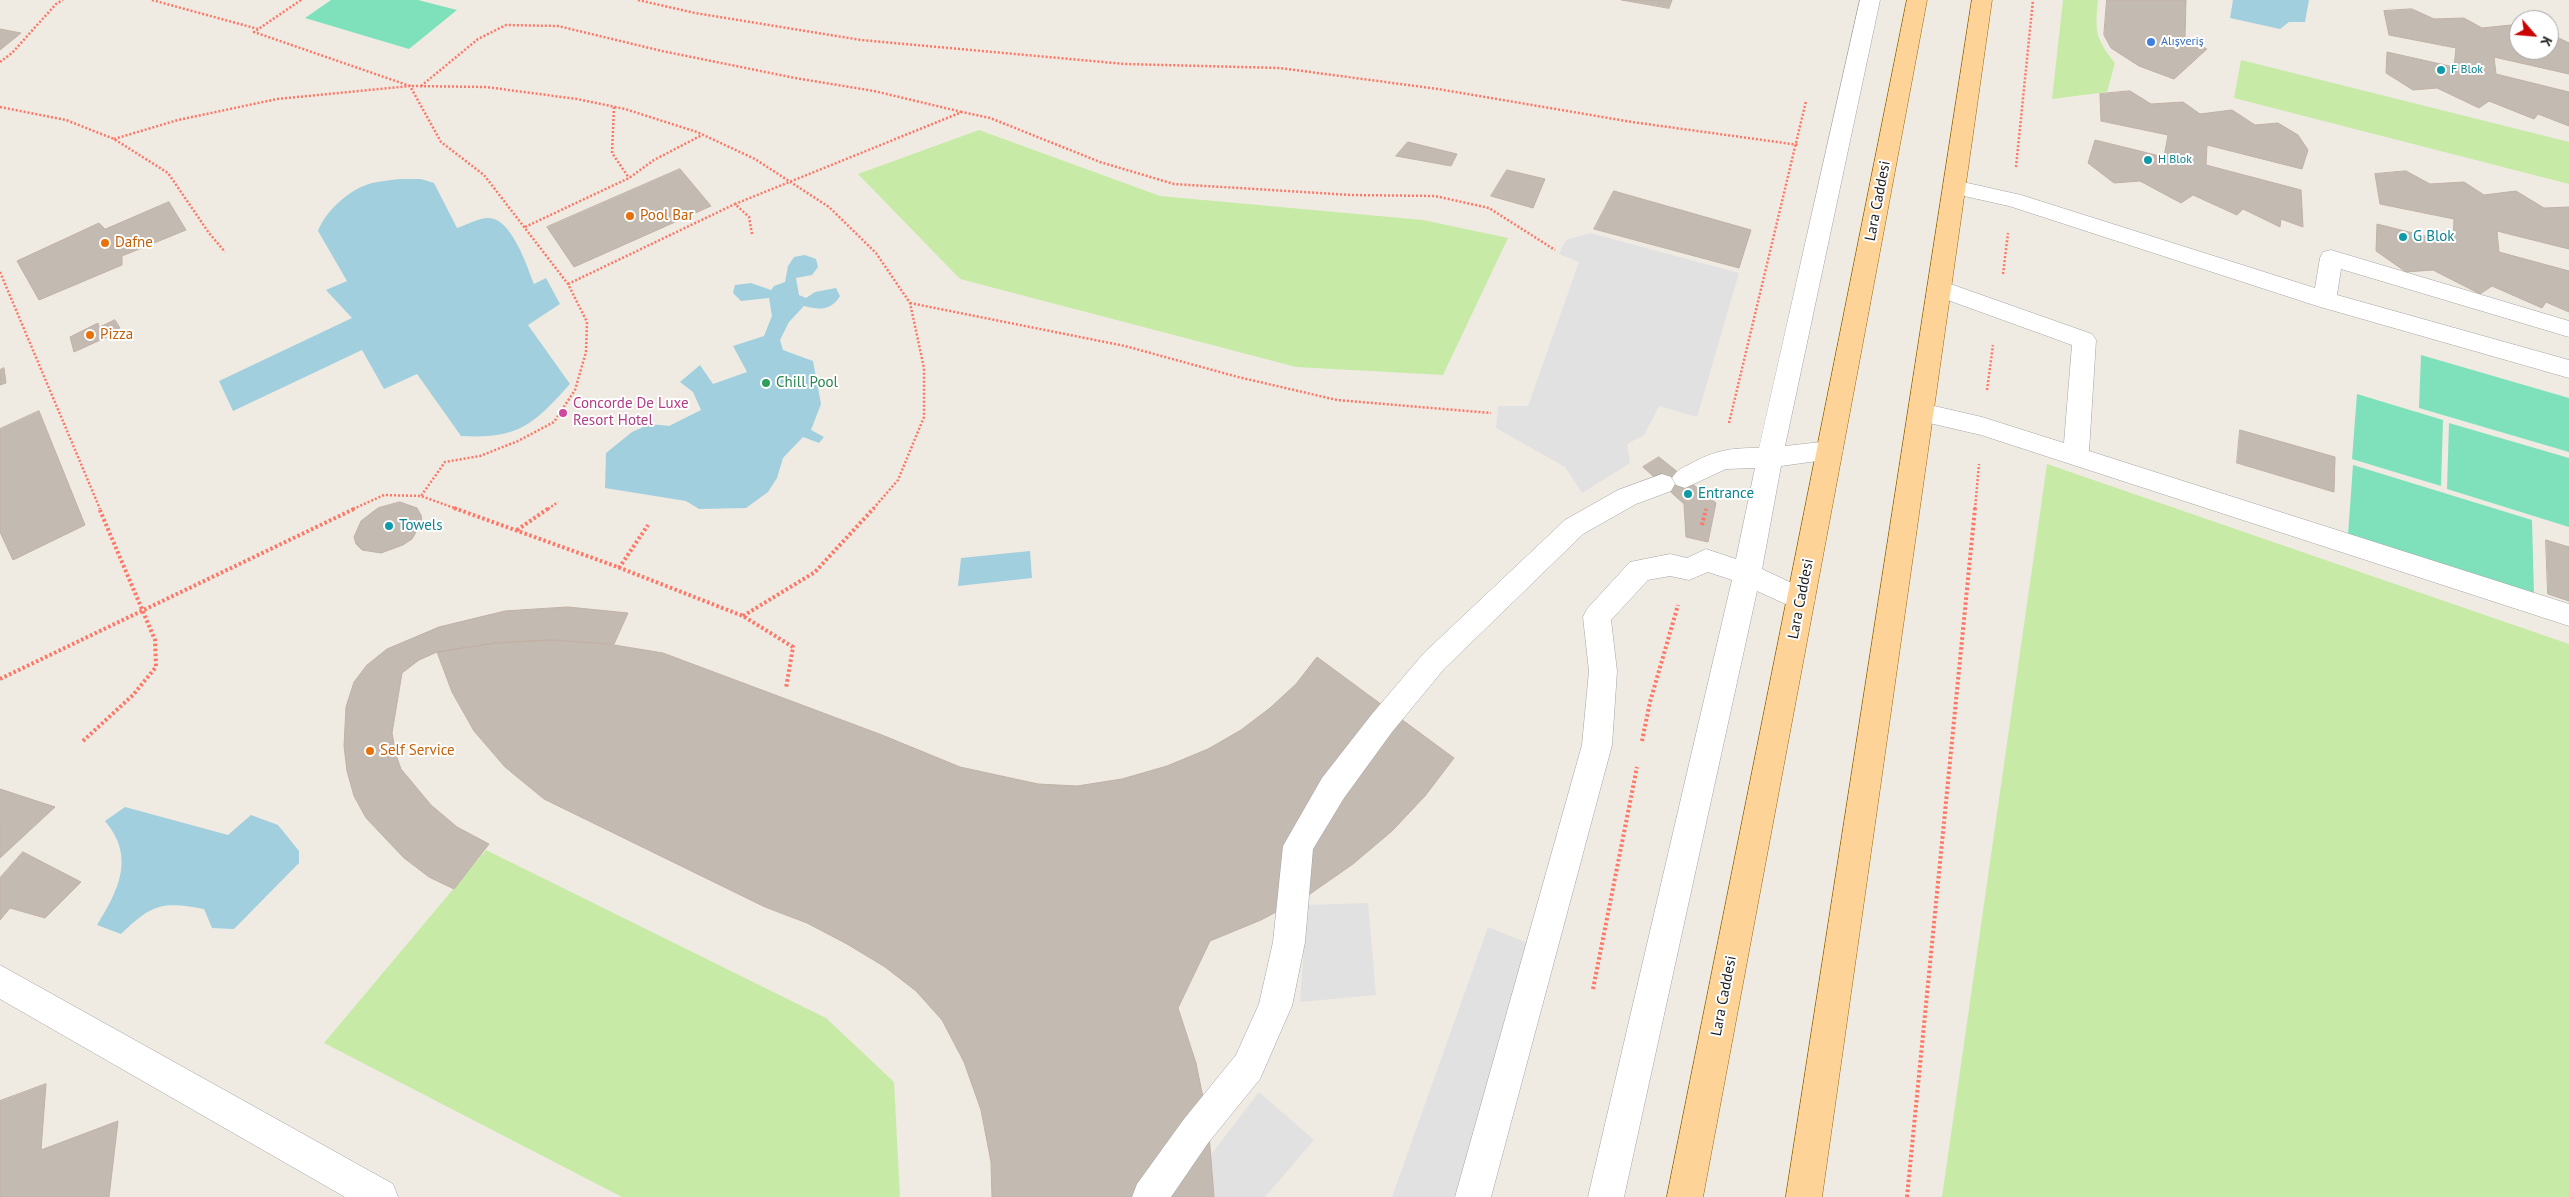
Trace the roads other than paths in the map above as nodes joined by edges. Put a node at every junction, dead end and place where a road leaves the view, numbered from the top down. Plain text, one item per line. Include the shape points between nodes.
1 (1870, 0) edge
2 (1917, 0) edge
3 (1982, 0) edge
4 (1954, 187) junction
5 (1939, 288) junction
6 (2326, 300) junction
7 (2569, 329) edge
8 (2569, 369) edge
9 (1921, 412) junction
10 (1830, 451) junction
11 (2076, 457) junction
12 (1770, 458) junction
13 (1747, 574) junction
14 (1801, 600) junction
15 (2569, 615) edge
16 (0, 981) edge
17 (380, 1197) edge
18 (1150, 1197) edge
19 (1473, 1197) edge
20 (1606, 1197) edge
21 (1686, 1197) edge
22 (1804, 1197) edge

1 - 12 street
2 - 10 main road, Lara Caddesi
3 - 4 main road
4 - 5 main road
4 - 6 street via 2013,200
5 - 9 main road
5 - 11 street via 2084,340
6 - 7 street via 2331,258
6 - 8 street
9 - 11 street via 1982,426
9 - 22 main road
10 - 12 street
10 - 14 main road, Lara Caddesi
11 - 15 street
12 - 13 street
12 - 18 street via 1720,460 1627,497 1574,527 1434,661 1334,788 1298,846 1289,942 1275,1006 1248,1067 1196,1130
13 - 14 street
13 - 19 street via 1706,560 1689,570 1670,565 1640,570 1597,617 1603,671 1597,745
13 - 20 street
14 - 21 main road, Lara Caddesi
16 - 17 street

